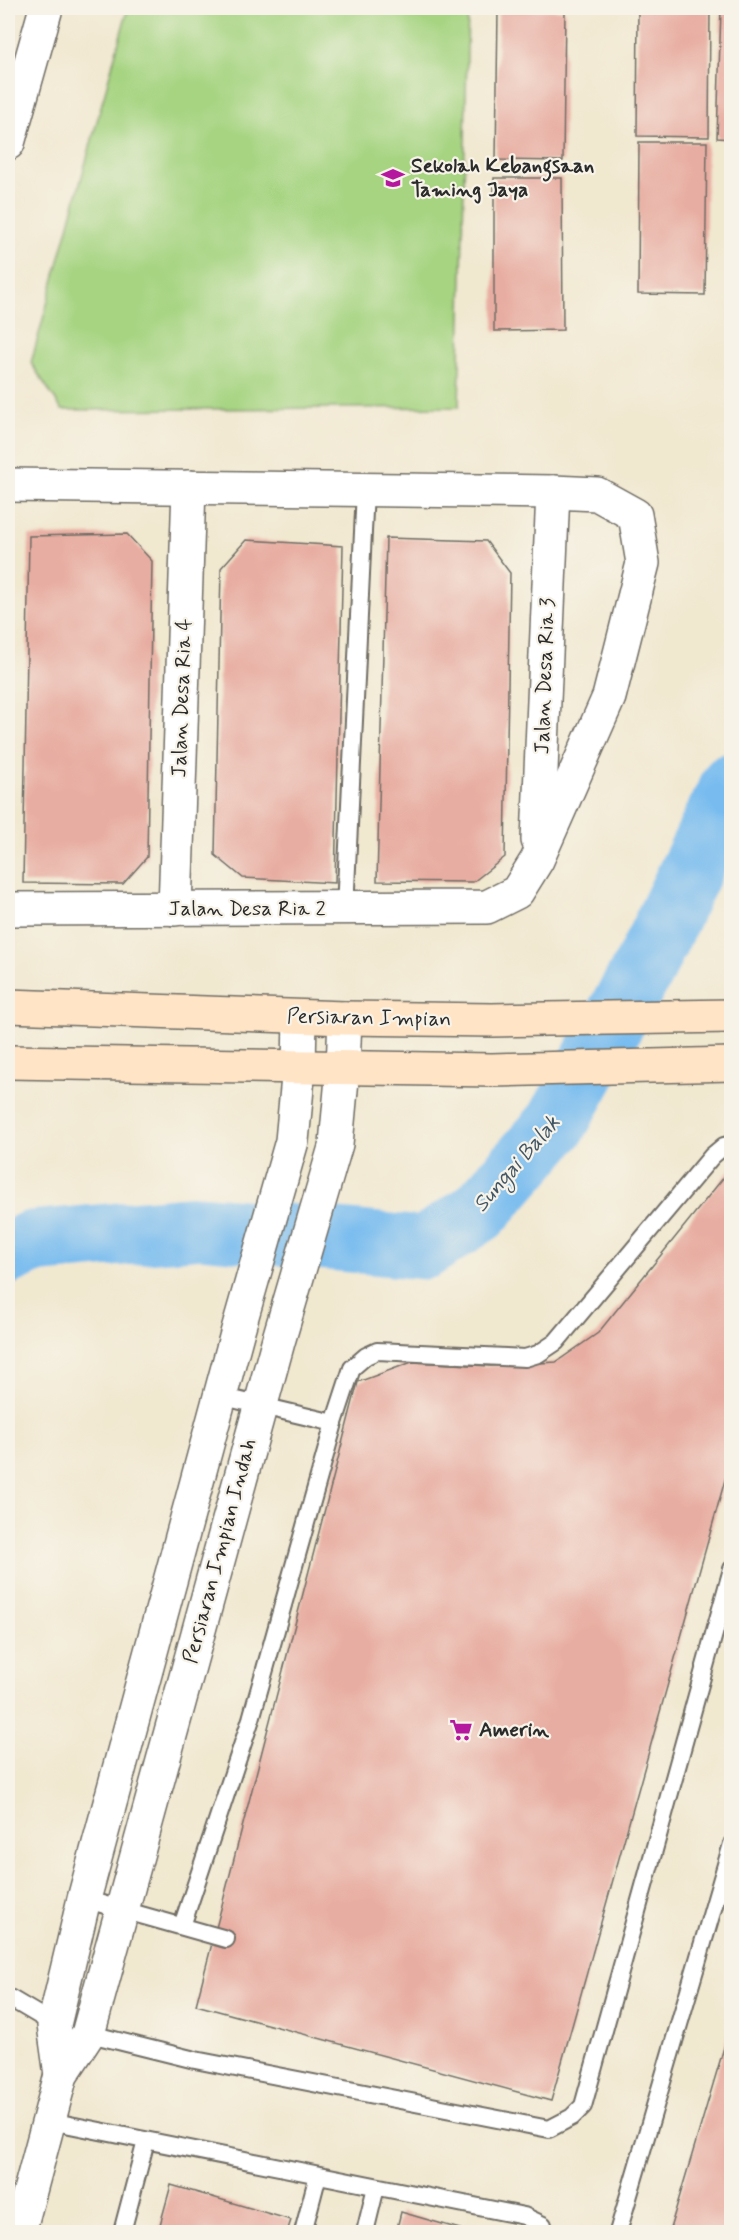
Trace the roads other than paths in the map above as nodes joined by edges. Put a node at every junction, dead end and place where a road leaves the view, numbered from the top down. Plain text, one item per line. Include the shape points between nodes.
1 (46, 8) edge
2 (8, 143) edge
3 (8, 485) edge
4 (189, 487) junction
5 (365, 490) junction
6 (552, 492) junction
7 (537, 860) junction
8 (8, 909) edge
9 (175, 909) junction
10 (345, 909) junction
11 (8, 1006) edge
12 (732, 1016) edge
13 (300, 1017) junction
14 (345, 1018) junction
15 (8, 1062) edge
16 (732, 1064) edge
17 (298, 1067) junction
18 (343, 1068) junction
19 (732, 1144) edge
20 (220, 1396) junction
21 (260, 1406) junction
22 (334, 1423) junction
23 (732, 1569) edge
24 (732, 1844) edge
25 (84, 1899) junction
26 (121, 1910) junction
27 (182, 1926) junction
28 (226, 1939) dead end
29 (8, 1997) edge
30 (54, 2025) junction
31 (88, 2034) junction
32 (61, 2075) junction
33 (50, 2121) junction
34 (146, 2141) junction
35 (318, 2175) junction
36 (376, 2187) junction
37 (19, 2232) edge
38 (122, 2232) edge
39 (303, 2232) edge
40 (365, 2232) edge
41 (544, 2232) edge
42 (618, 2232) edge

1 - 2 street
3 - 4 street
4 - 5 street
4 - 9 street, Jalan Desa Ria 4
5 - 6 street
5 - 10 lane
6 - 7 street, Jalan Desa Ria 3
6 - 7 street via 597,494 635,515 643,563 609,697
7 - 10 street, Jalan Desa Ria 2 via 517,892 487,907
8 - 9 street, Jalan Desa Ria 2
9 - 10 street, Jalan Desa Ria 2
11 - 13 street, Persiaran Impian
12 - 14 street, Persiaran Impian
13 - 14 street, Persiaran Impian
13 - 17 street, Persiaran Impian Indah
14 - 18 street, Persiaran Impian Indah
15 - 17 street
16 - 18 street via 492,1070
17 - 18 street
17 - 20 street, Persiaran Impian Indah via 292,1141
18 - 21 street, Persiaran Impian Indah via 336,1144
19 - 22 lane via 712,1156 556,1342 525,1358 377,1351 352,1368
20 - 21 lane
20 - 25 street, Persiaran Impian Indah
21 - 22 lane
21 - 26 street, Persiaran Impian Indah
22 - 27 lane via 251,1719
23 - 31 lane via 583,2106 572,2117 549,2129 195,2060
24 - 42 lane
25 - 26 lane
25 - 30 street, Persiaran Impian Indah
26 - 27 lane
26 - 31 street, Persiaran Impian Indah
27 - 28 lane
29 - 30 lane
30 - 31 lane
30 - 32 street, Persiaran Impian Indah
31 - 32 street, Persiaran Impian Indah
32 - 33 street, Persiaran Impian Indah
33 - 34 lane
33 - 37 street, Persiaran Impian Indah
34 - 35 lane
34 - 38 lane
35 - 36 lane
35 - 39 lane
36 - 40 lane
36 - 41 lane via 524,2216 543,2225

